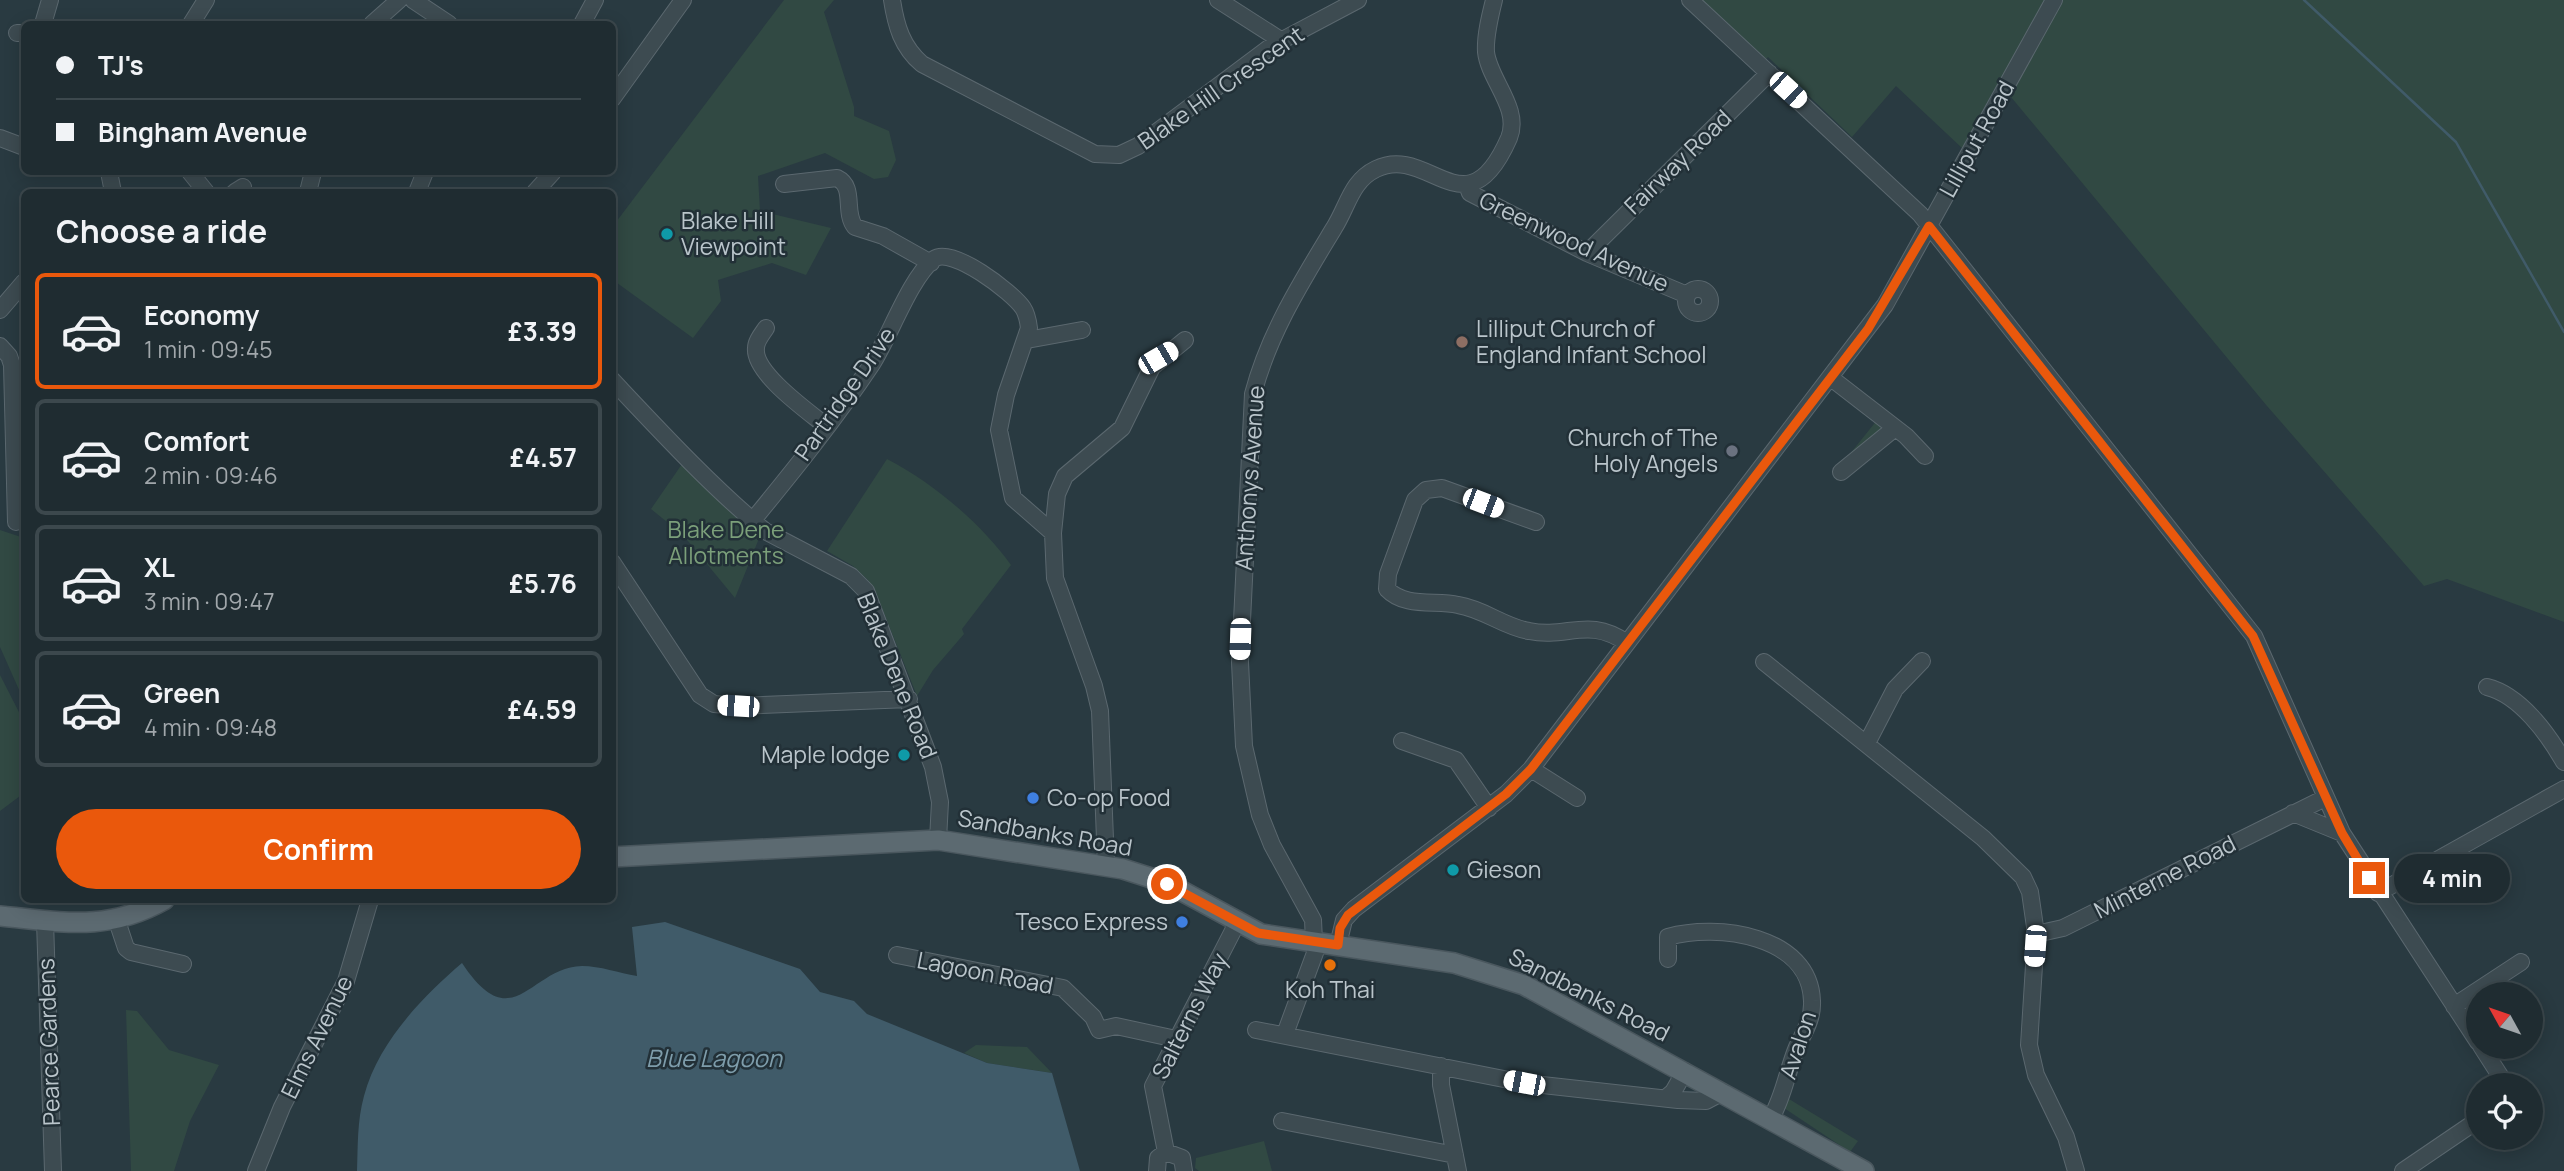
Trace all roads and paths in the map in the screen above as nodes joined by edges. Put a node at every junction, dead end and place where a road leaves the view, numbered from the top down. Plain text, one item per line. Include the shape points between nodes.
1 (50, 0) edge
2 (206, 0) edge
3 (399, 0) edge
4 (413, 0) edge
5 (595, 0) edge
6 (683, 0) edge
7 (892, 0) edge
8 (1218, 0) edge
9 (1358, 0) edge
10 (1494, 0) edge
11 (1690, 0) edge
12 (2054, 0) edge
13 (44, 21) edge
14 (193, 21) edge
15 (375, 21) edge
16 (444, 21) edge
17 (584, 21) edge
18 (1282, 41) junction
19 (1769, 73) junction
20 (616, 93) edge
21 (0, 138) edge
22 (21, 146) edge
23 (192, 175) edge
24 (549, 175) edge
25 (784, 184) dead end
26 (1466, 185) junction
27 (204, 189) edge
28 (538, 189) edge
29 (1929, 226) junction
30 (1587, 253) junction
31 (931, 262) junction
32 (21, 286) edge
33 (1687, 295) dead end
34 (0, 310) edge
35 (766, 328) dead end
36 (1082, 330) dead end
37 (1027, 340) junction
38 (1185, 340) dead end
39 (0, 346) edge
40 (18, 364) edge
41 (1831, 378) junction
42 (616, 384) edge
43 (827, 426) junction
44 (1895, 428) junction
45 (1924, 456) dead end
46 (19, 457) edge
47 (1841, 472) dead end
48 (753, 520) junction
49 (16, 522) dead end
50 (1536, 522) dead end
51 (1053, 533) junction
52 (616, 568) edge
53 (1626, 643) junction
54 (1922, 661) dead end
55 (1764, 662) dead end
56 (2487, 687) dead end
57 (909, 699) junction
58 (1402, 741) dead end
59 (1867, 743) junction
60 (2564, 762) edge
61 (1531, 769) junction
62 (2562, 795) edge
63 (1577, 798) dead end
64 (2325, 798) junction
65 (1489, 808) junction
66 (2293, 813) junction
67 (2342, 833) junction
68 (939, 840) junction
69 (616, 856) edge
70 (1106, 865) junction
71 (2378, 893) junction
72 (157, 903) edge
73 (369, 903) edge
74 (0, 916) edge
75 (45, 921) junction
76 (117, 921) junction
77 (1237, 923) junction
78 (2036, 934) junction
79 (1324, 943) junction
80 (897, 955) dead end
81 (1668, 959) dead end
82 (2521, 962) dead end
83 (183, 964) dead end
84 (2454, 1006) junction
85 (2466, 1024) edge
86 (1256, 1030) dead end
87 (1285, 1034) junction
88 (1176, 1039) junction
89 (1441, 1066) junction
90 (1685, 1071) junction
91 (1723, 1091) junction
92 (1667, 1097) junction
93 (1771, 1118) junction
94 (1282, 1121) dead end
95 (2466, 1128) edge
96 (1166, 1152) junction
97 (1459, 1166) edge
98 (53, 1167) edge
99 (256, 1171) edge
100 (1157, 1171) edge
101 (1184, 1171) edge
102 (1864, 1171) edge
103 (2076, 1171) edge
104 (2403, 1171) edge

1 - 13 street
2 - 14 street
3 - 15 street
4 - 16 street
5 - 17 street
6 - 20 street
7 - 18 street, Blake Hill Crescent via 897,29 910,54 922,64 1096,154 1119,155 1138,146
8 - 18 street
9 - 18 street, Blake Hill Crescent
10 - 26 street via 1486,53 1507,103 1510,136 1487,171
11 - 19 street
12 - 29 street, Lilliput Road
19 - 29 street
19 - 30 street, Fairway Road
21 - 22 street
23 - 27 street
24 - 28 street
25 - 31 street via 837,178 848,188 851,222 862,232 883,236
26 - 30 street, Greenwood Avenue via 1470,194
26 - 79 street, Anthonys Avenue via 1395,165 1379,167 1359,182 1288,304 1253,394 1241,616 1242,734 1251,784 1272,845
29 - 41 street, Lilliput Road via 1885,304
29 - 64 street via 2253,636
30 - 33 street, Greenwood Avenue
31 - 37 street via 945,256 1000,285 1027,317
31 - 43 street, Partridge Drive via 873,362
32 - 34 street
35 - 43 street via 756,344 757,358 788,397
36 - 37 street
37 - 51 street via 1006,395 999,430 1013,498
38 - 51 street via 1158,358 1122,428 1066,475 1057,494
39 - 40 street
40 - 46 street
41 - 44 street
41 - 53 street, Lilliput Road
42 - 48 street, Blake Dene Road
43 - 48 street, Partridge Drive
44 - 45 street
44 - 47 street
46 - 49 street
48 - 57 street, Blake Dene Road via 859,583 870,599
50 - 53 street via 1442,488 1426,490 1415,499 1388,574 1387,589 1407,601 1467,607 1530,632 1596,628
51 - 70 street via 1055,578 1100,712
52 - 57 street via 708,702 738,706
53 - 61 street, Lilliput Road
54 - 59 street via 1895,689
55 - 59 street
56 - 60 street via 2500,690 2524,711
57 - 68 street, Blake Dene Road via 939,784
58 - 65 street via 1456,760
59 - 78 street via 2012,863 2030,892
61 - 63 street
61 - 65 street, Lilliput Road
62 - 71 street via 2492,827
64 - 66 street, Minterne Road
64 - 67 street
65 - 79 street, Lilliput Road via 1354,909
66 - 67 street
66 - 78 street, Minterne Road via 2063,928
67 - 71 street
68 - 69 main road, Sandbanks Road
68 - 70 main road, Sandbanks Road
70 - 77 main road, Sandbanks Road via 1167,884
71 - 84 street
72 - 76 main road
73 - 99 street, Elms Avenue via 346,981
74 - 75 main road
75 - 76 main road
75 - 98 street, Pearce Gardens
76 - 83 street via 131,952
77 - 79 main road, Sandbanks Road via 1270,936
77 - 88 street, Salterns Way
78 - 103 street via 2029,1045 2036,1074
79 - 87 street, Lilliput Road
79 - 90 main road, Sandbanks Road via 1496,974
80 - 88 street, Lagoon Road via 1050,984 1074,996 1099,1030 1116,1026
81 - 93 street, Avalon via 1668,937 1729,932 1751,936 1779,950 1795,961 1805,976 1812,1012
82 - 84 street
84 - 85 street
86 - 87 street
87 - 89 street
88 - 96 street, Salterns Way via 1153,1086
89 - 92 street via 1524,1083
89 - 97 street
90 - 91 main road, Sandbanks Road
90 - 92 street
91 - 92 street via 1706,1101
91 - 93 main road, Sandbanks Road
93 - 102 main road, Sandbanks Road
94 - 97 street
95 - 104 street
96 - 100 street via 1158,1158
96 - 101 street via 1182,1158

